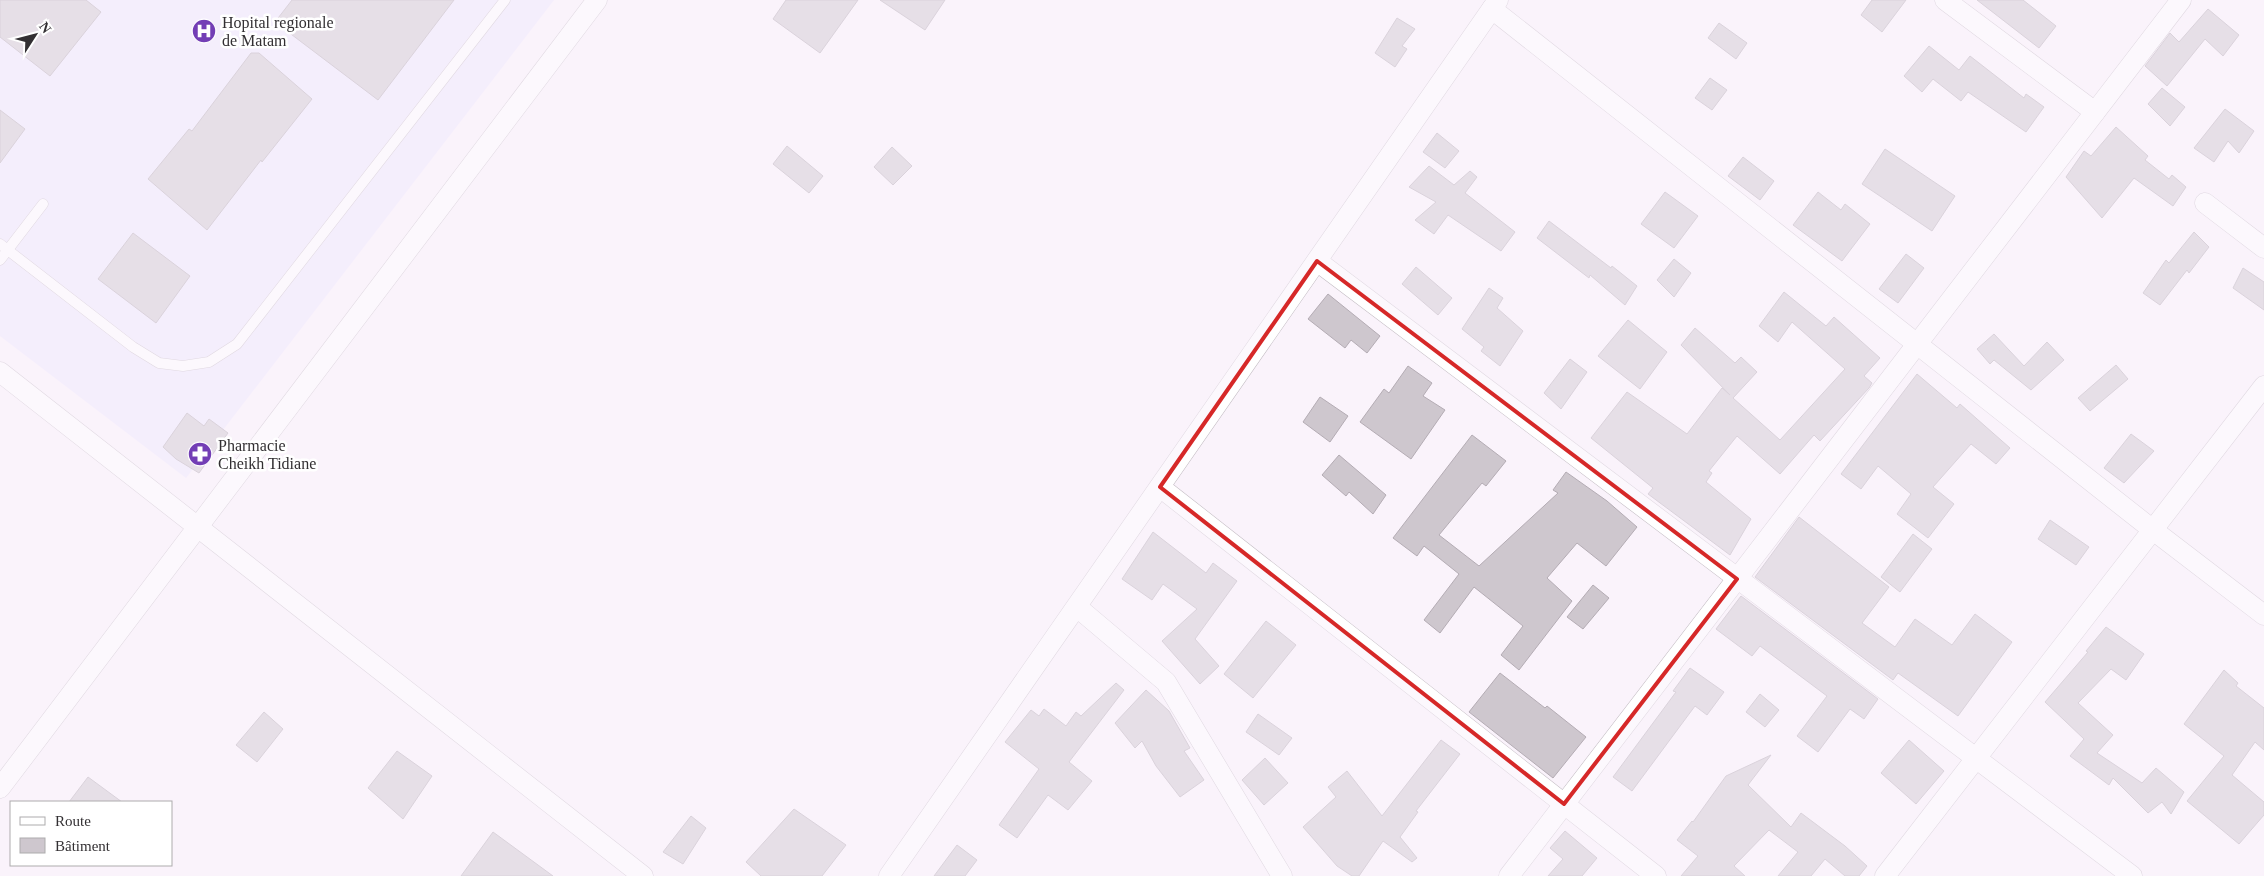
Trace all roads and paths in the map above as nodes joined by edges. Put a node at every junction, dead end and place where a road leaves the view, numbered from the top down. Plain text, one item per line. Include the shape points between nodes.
1 (505, 0) edge
2 (597, 0) edge
3 (1945, 0) edge
4 (2181, 0) edge
5 (1495, 5) edge
6 (2095, 112) junction
7 (2205, 203) dead end
8 (44, 204) dead end
9 (4, 247) edge
10 (2264, 248) edge
11 (0, 260) edge
12 (1316, 262) junction
13 (1917, 344) junction
14 (0, 372) edge
15 (2264, 386) edge
16 (1160, 487) junction
17 (198, 527) junction
18 (2153, 530) junction
19 (1737, 579) junction
20 (1076, 606) junction
21 (2264, 615) edge
22 (1976, 758) junction
23 (0, 788) edge
24 (1564, 804) junction
25 (643, 876) edge
26 (890, 876) edge
27 (1282, 876) edge
28 (1509, 876) edge
29 (1656, 876) edge
30 (1885, 876) edge
31 (2132, 876) edge

1 - 9 lane via 237,344 209,362 184,366 159,363 133,348
2 - 17 street
3 - 6 street
4 - 6 street
5 - 12 street
5 - 13 street
6 - 13 street
7 - 10 street
8 - 9 lane
9 - 11 lane
12 - 16 street
12 - 19 street
13 - 18 street
13 - 19 street
14 - 17 street
15 - 18 street
16 - 20 street
16 - 24 street
17 - 23 street
17 - 25 street
18 - 21 street
18 - 22 street
19 - 22 street
19 - 24 street
20 - 26 street
20 - 27 street via 1166,682
22 - 30 street
22 - 31 street
24 - 28 street
24 - 29 street

